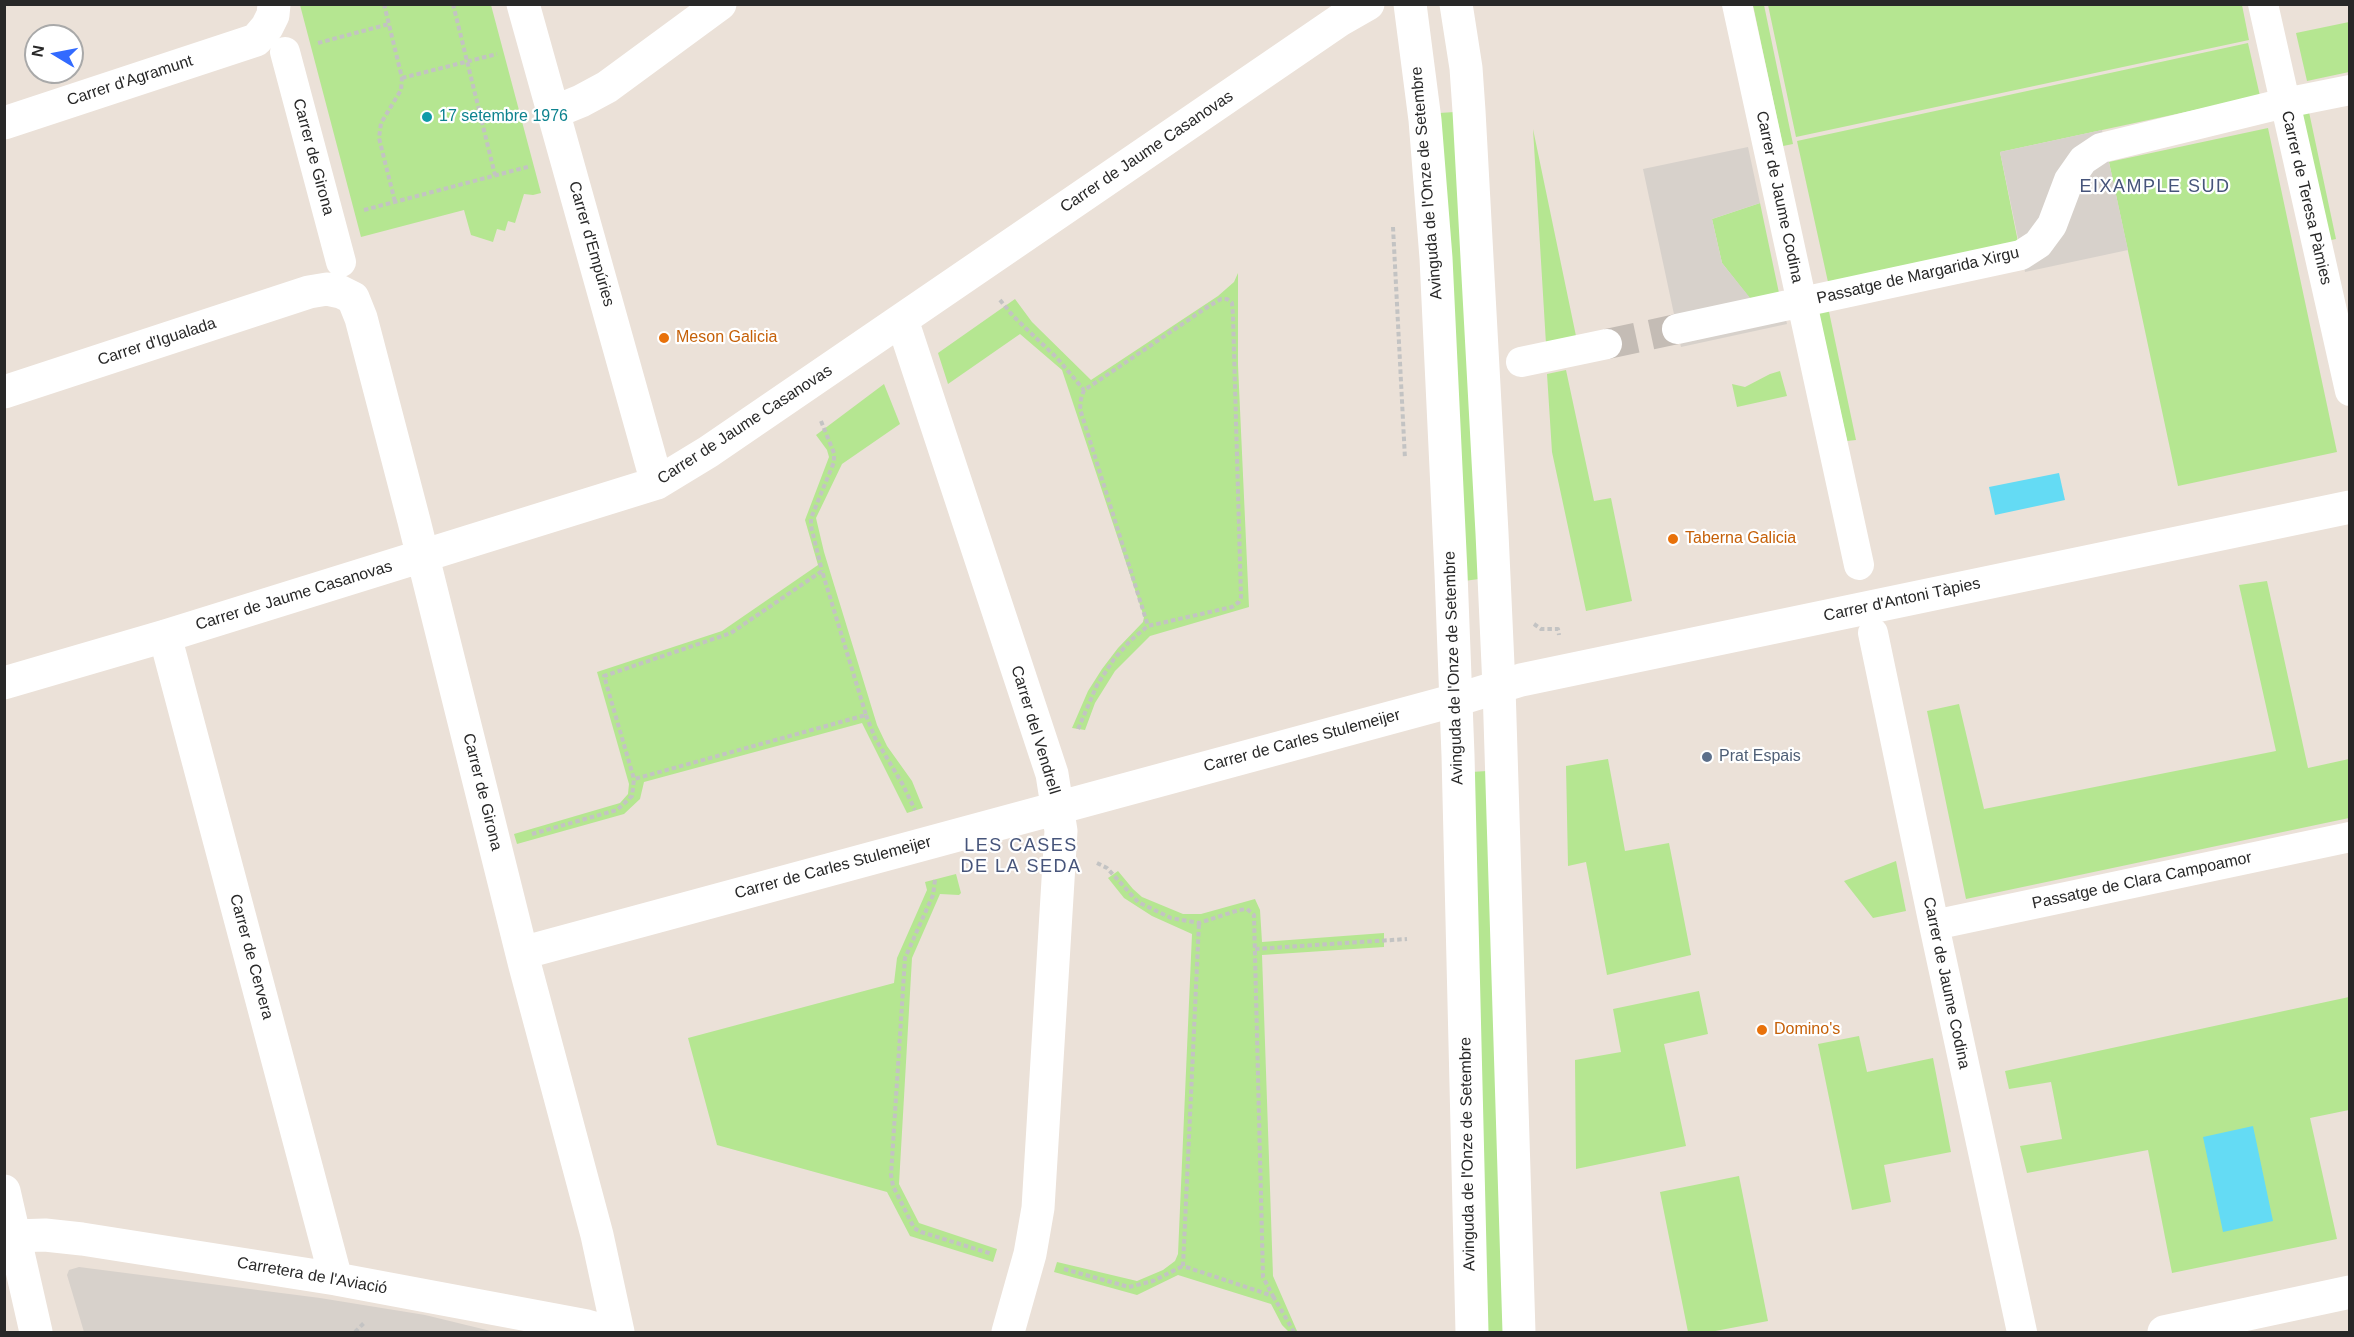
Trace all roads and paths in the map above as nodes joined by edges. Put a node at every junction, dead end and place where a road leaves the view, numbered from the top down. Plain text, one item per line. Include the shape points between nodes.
1 (274, 4) edge
2 (384, 4) edge
3 (453, 4) edge
4 (523, 4) edge
5 (720, 4) edge
6 (1368, 4) edge
7 (1410, 4) edge
8 (1456, 4) edge
9 (1737, 4) edge
10 (2263, 4) edge
11 (389, 24) junction
12 (298, 48) joint
13 (505, 52) dead end
14 (467, 62) junction
15 (402, 78) junction
16 (2349, 90) edge
17 (2285, 103) junction
18 (554, 112) junction
19 (4, 123) edge
20 (540, 163) dead end
21 (495, 175) junction
22 (395, 202) junction
23 (355, 213) dead end
24 (1392, 216) dead end
25 (340, 262) dead end
26 (309, 292) joint
27 (1000, 300) dead end
28 (1801, 303) junction
29 (902, 320) junction
30 (1677, 329) tunnel mouth
31 (1606, 344) tunnel mouth
32 (1521, 362) dead end
33 (1084, 390) junction
34 (2349, 391) edge
35 (4, 392) edge
36 (821, 421) dead end
37 (1405, 467) dead end
38 (657, 483) junction
39 (2349, 507) edge
40 (422, 556) junction
41 (1859, 565) dead end
42 (822, 571) junction
43 (1148, 626) junction
44 (1873, 633) dead end
45 (165, 636) junction
46 (4, 683) edge
47 (1498, 687) junction
48 (1456, 700) junction
49 (866, 715) junction
50 (1078, 729) dead end
51 (634, 779) junction
52 (1058, 807) junction
53 (918, 821) dead end
54 (527, 836) dead end
55 (2349, 837) edge
56 (1095, 862) dead end
57 (933, 873) dead end
58 (1199, 923) junction
59 (1934, 926) junction
60 (1407, 939) dead end
61 (1255, 949) junction
62 (522, 953) junction
63 (4, 1191) edge
64 (14, 1236) junction
65 (994, 1255) dead end
66 (1183, 1266) junction
67 (1055, 1267) dead end
68 (336, 1279) junction
69 (2349, 1292) edge
70 (1273, 1296) junction
71 (366, 1321) dead end
72 (36, 1332) edge
73 (355, 1332) edge
74 (608, 1332) edge
75 (618, 1332) edge
76 (1008, 1332) edge
77 (1294, 1332) edge
78 (1472, 1332) edge
79 (1519, 1332) edge
80 (2022, 1332) edge
81 (2164, 1332) edge

1 - 19 street, Carrer d'Agramunt via 267,27 256,39
2 - 11 path
3 - 14 path
4 - 18 street, Carrer d'Empúries
5 - 18 street via 607,87
6 - 29 street, Carrer de Jaume Casanovas
7 - 48 street, Avinguda de l'Onze de Setembre via 1425,120 1436,258
8 - 47 street via 1469,111
9 - 28 street, Carrer de Jaume Codina
10 - 17 street, Carrer de Teresa Pàmies
11 - 12 path
11 - 15 path
12 - 25 street, Carrer de Girona
13 - 14 path
14 - 15 path
14 - 21 path
15 - 22 path via 401,90 381,123 379,138
16 - 17 street, Passatge de Margarida Xirgu
17 - 28 street, Passatge de Margarida Xirgu via 2101,148 2083,160 2069,180 2052,225 2038,244 2021,255
17 - 34 street, Carrer de Teresa Pàmies
18 - 38 street, Carrer d'Empúries
20 - 21 path
21 - 22 path
22 - 23 path
24 - 37 path
26 - 35 street, Carrer d'Igualada
26 - 40 street, Carrer de Girona via 342,292 352,298 361,318
27 - 33 path
28 - 30 street, Passatge de Margarida Xirgu
28 - 41 street, Carrer de Jaume Codina
29 - 38 street, Carrer de Jaume Casanovas via 708,453
29 - 52 street, Carrer del Vendrell via 1052,774
31 - 32 street
33 - 43 path via 1080,410
33 - 43 path via 1221,299 1232,303 1242,597 1232,607
36 - 42 path via 834,453 811,526
38 - 40 street, Carrer de Jaume Casanovas
39 - 47 street, Carrer d'Antoni Tàpies
40 - 45 street, Carrer de Jaume Casanovas
40 - 62 street, Carrer de Girona
42 - 49 path
42 - 51 path via 731,633 604,676
43 - 50 path via 1114,659 1097,685
44 - 59 street, Carrer de Jaume Codina
45 - 46 street, Carrer de Jaume Casanovas
45 - 68 street, Carrer de Cervera
47 - 48 street, Carrer d'Antoni Tàpies
47 - 79 street
48 - 52 street, Carrer de Carles Stulemeijer
48 - 78 street, Avinguda de l'Onze de Setembre
49 - 51 path
49 - 53 path
51 - 54 path via 632,796 617,810
52 - 62 street, Carrer de Carles Stulemeijer
52 - 76 street, Carrer del Vendrell via 1060,862 1038,1208 1030,1254
55 - 59 street, Passatge de Clara Campoamor
56 - 58 path via 1107,868 1138,902 1171,918
57 - 65 path via 933,895 905,957 891,1175 914,1228
58 - 61 path via 1247,909 1254,915
58 - 66 path
59 - 80 street, Carrer de Jaume Codina
60 - 61 path
61 - 70 path via 1263,1277
62 - 75 street, Carrer de Girona via 597,1235
63 - 64 street
64 - 68 street, Carretera de l'Aviació via 82,1239
64 - 72 street
66 - 67 path via 1153,1281 1129,1287
66 - 70 path
68 - 74 street, Carretera de l'Aviació
69 - 81 street
70 - 77 path
71 - 73 path

